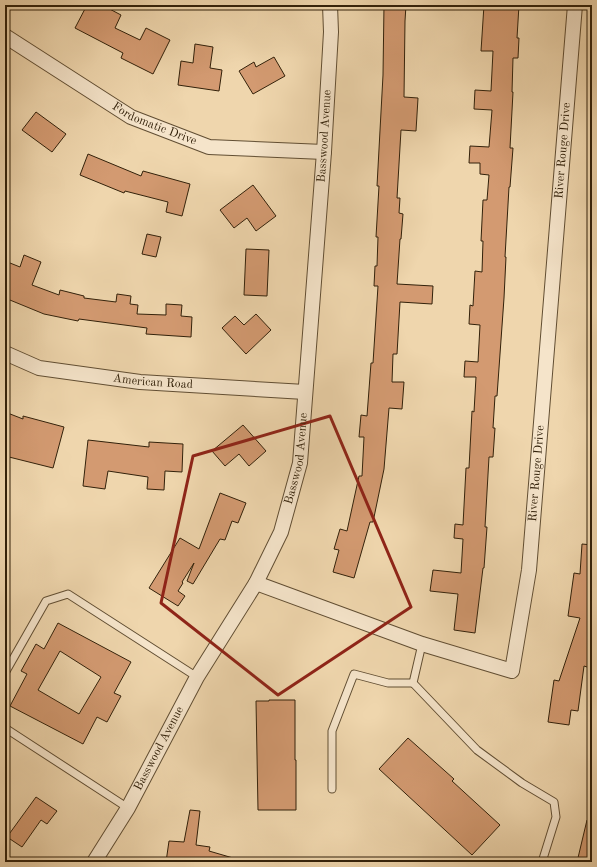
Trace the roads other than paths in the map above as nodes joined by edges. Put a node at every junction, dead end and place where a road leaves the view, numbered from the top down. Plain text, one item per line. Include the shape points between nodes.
1 (330, 5) edge
2 (575, 5) edge
3 (5, 36) edge
4 (324, 152) junction
5 (5, 353) edge
6 (305, 392) junction
7 (256, 583) junction
8 (422, 644) junction
9 (5, 673) edge
10 (197, 677) junction
11 (413, 683) junction
12 (5, 728) edge
13 (332, 789) dead end
14 (128, 808) junction
15 (94, 862) edge
16 (542, 862) edge

1 - 4 street, Basswood Avenue via 331,32
2 - 8 street, River Rouge Drive via 529,570 512,671
3 - 4 street, Fordomatic Drive via 131,117 209,147
4 - 6 street, Basswood Avenue
5 - 6 street, American Road via 39,368 140,382
6 - 7 street, Basswood Avenue via 300,463 281,532
7 - 8 street, River Rouge Drive
7 - 10 street, Basswood Avenue
8 - 11 lane
9 - 10 lane via 46,600 68,594
10 - 14 street, Basswood Avenue
11 - 13 lane via 388,683 354,674 332,732
11 - 16 lane via 477,750 522,783 554,802 556,817
12 - 14 lane
14 - 15 street, Basswood Avenue

